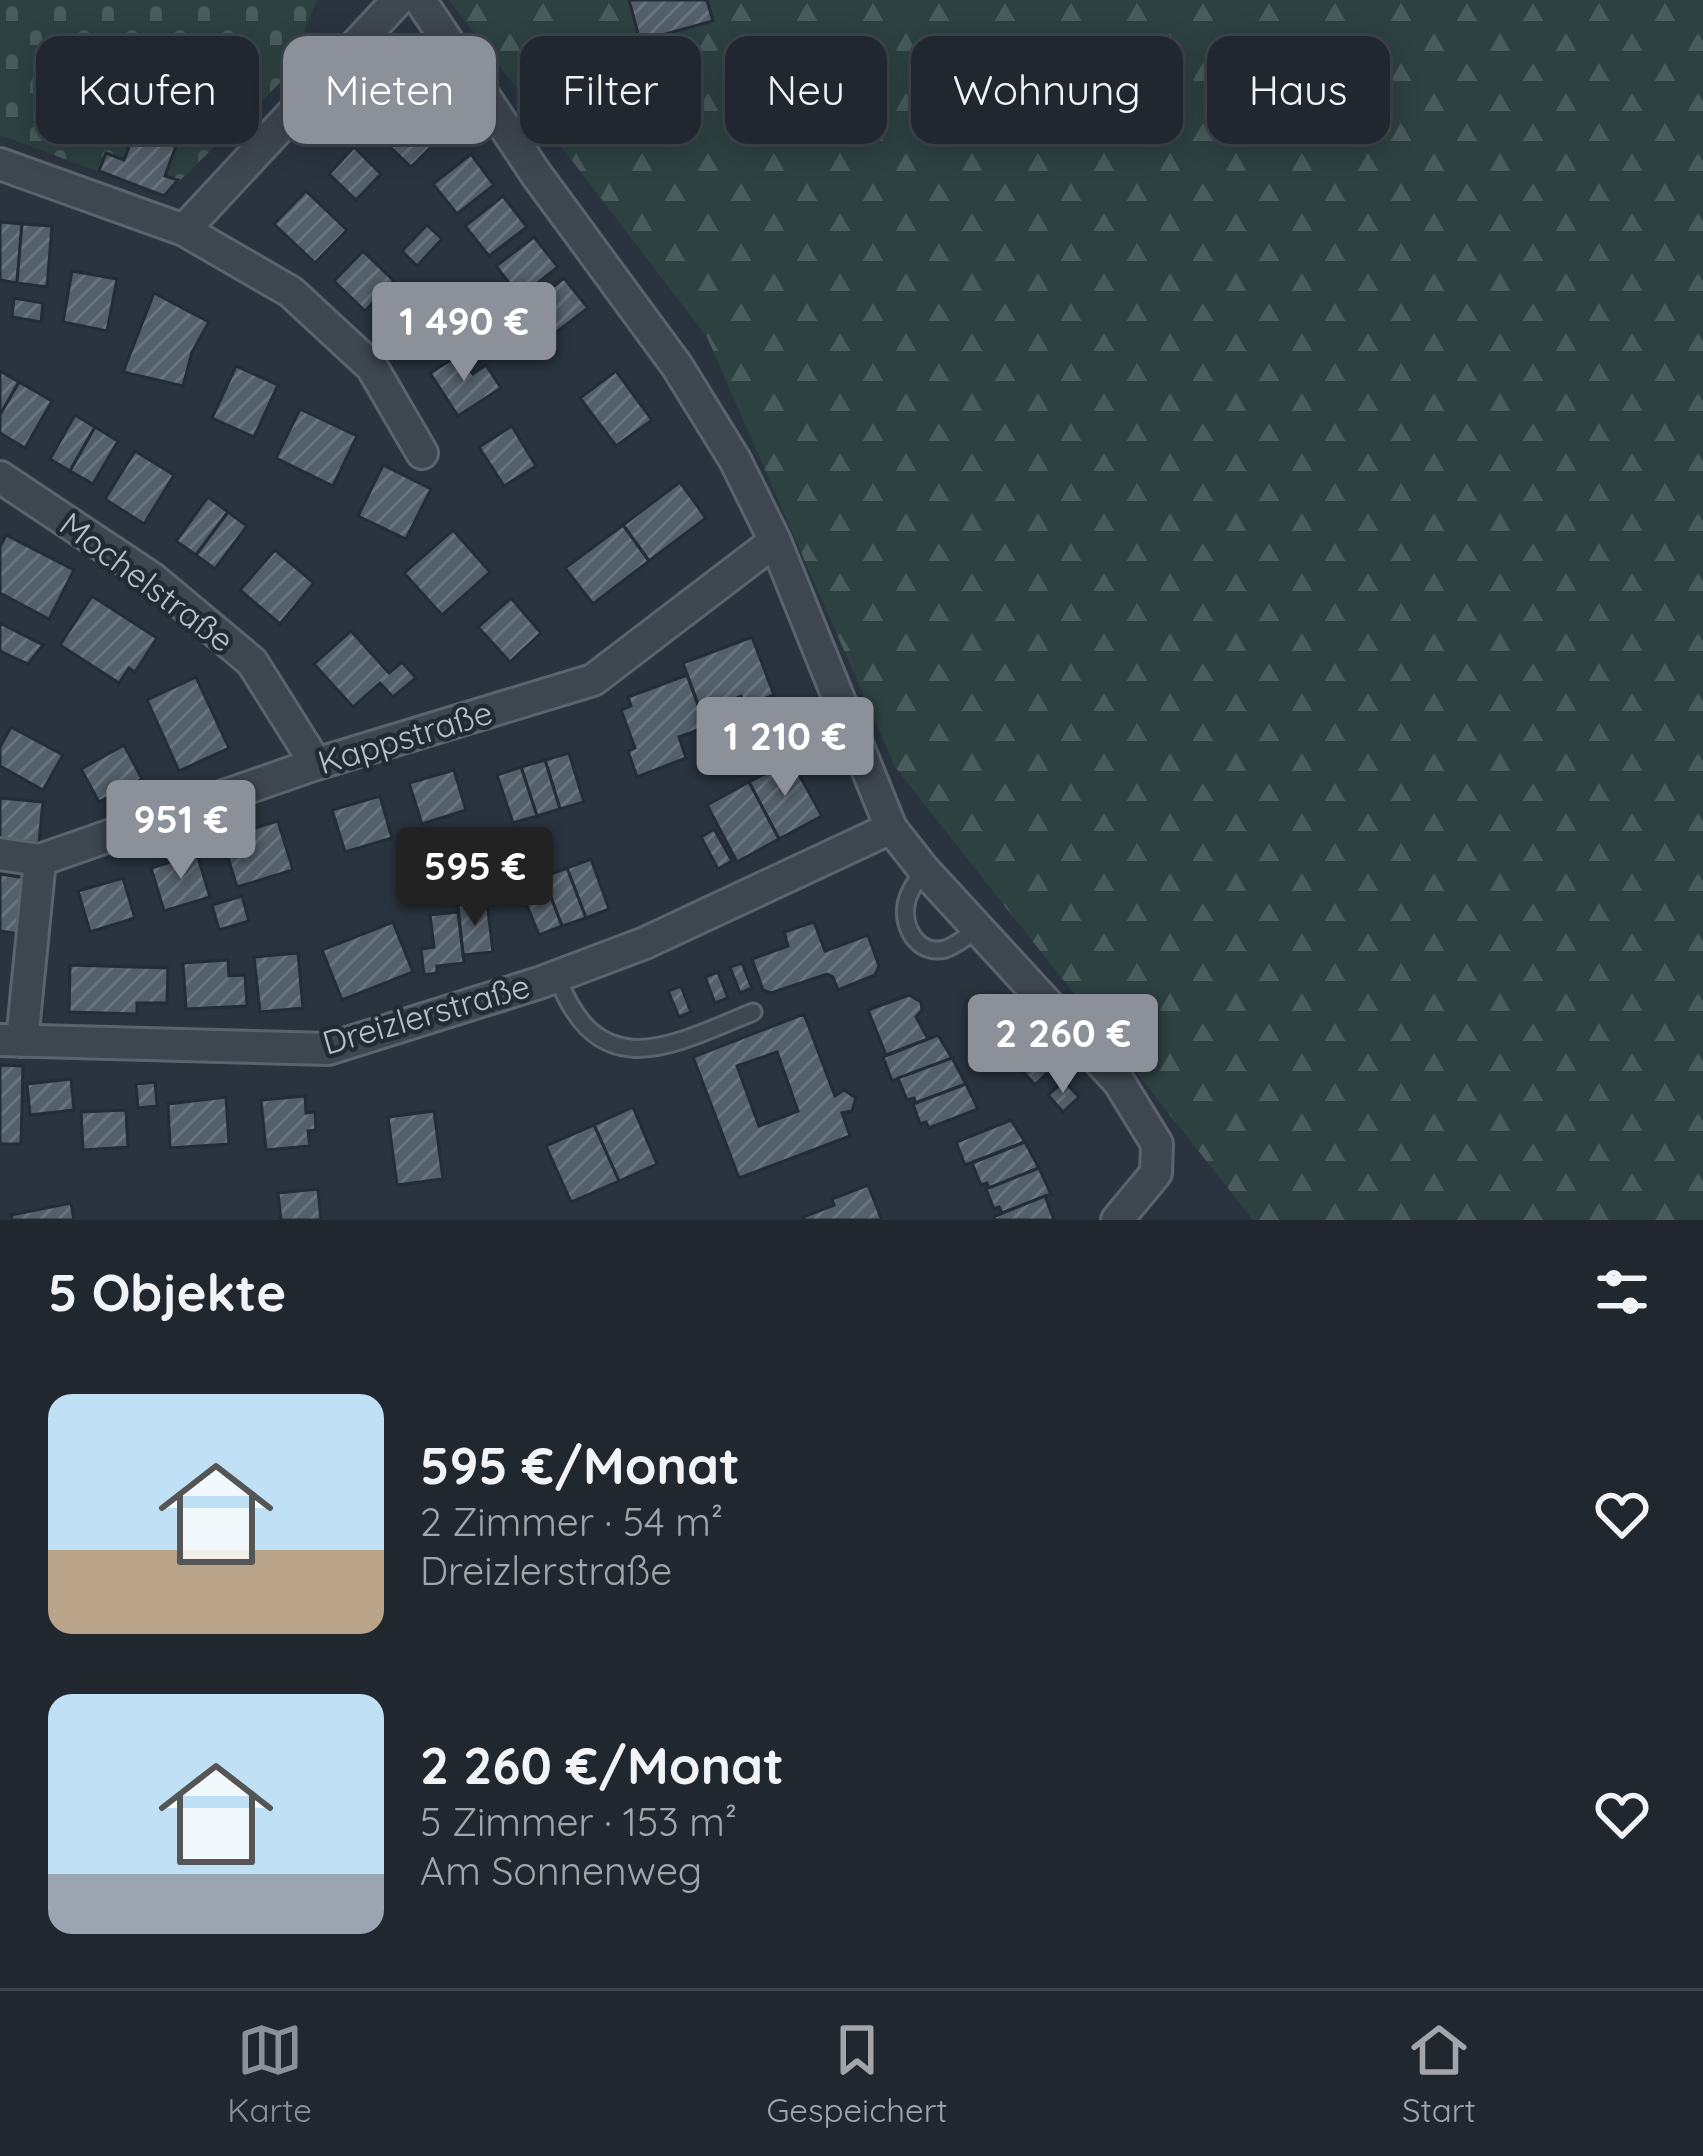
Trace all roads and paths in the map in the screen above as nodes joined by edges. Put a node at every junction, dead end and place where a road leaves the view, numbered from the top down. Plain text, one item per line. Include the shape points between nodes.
1 (398, 0) edge
2 (420, 0) edge
3 (0, 164) edge
4 (184, 230) junction
5 (422, 453) dead end
6 (0, 478) edge
7 (775, 541) junction
8 (316, 764) junction
9 (891, 828) junction
10 (0, 854) edge
11 (40, 860) junction
12 (924, 870) junction
13 (979, 928) junction
14 (557, 976) junction
15 (753, 1012) dead end
16 (11, 1041) edge
17 (1117, 1220) edge

1 - 4 street
2 - 7 street via 677,366
3 - 4 street
4 - 5 street via 291,292 356,352
6 - 8 street, Mochelstraße via 153,578 252,662
7 - 8 street, Kappstraße via 592,680
7 - 9 street
8 - 11 street, Kappstraße
9 - 12 street
9 - 14 street, Dreizlerstraße
10 - 11 street, Kappstraße
11 - 16 street
12 - 13 street
12 - 13 lane via 905,909 914,940 944,950
13 - 17 street via 1119,1082 1157,1144 1156,1173
14 - 15 lane via 570,1010 615,1045 673,1045
14 - 16 street, Dreizlerstraße via 328,1049

